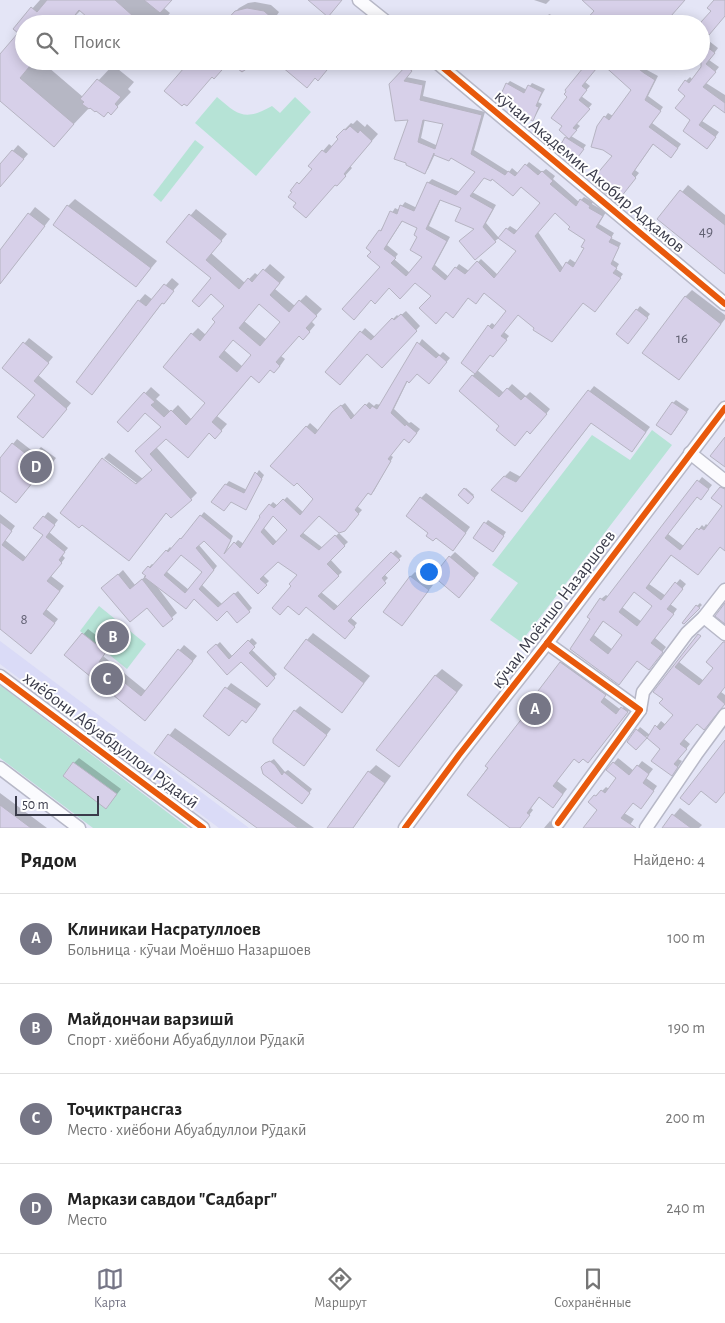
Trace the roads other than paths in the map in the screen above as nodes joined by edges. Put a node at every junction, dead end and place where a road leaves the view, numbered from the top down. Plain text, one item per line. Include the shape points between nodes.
1 (360, 0) edge
2 (378, 15) edge
3 (446, 70) edge
4 (725, 304) edge
5 (725, 408) edge
6 (690, 453) junction
7 (725, 480) edge
8 (725, 590) edge
9 (704, 617) junction
10 (725, 634) edge
11 (547, 643) junction
12 (0, 676) edge
13 (640, 710) junction
14 (725, 716) edge
15 (0, 768) edge
16 (558, 822) dead end
17 (79, 828) edge
18 (203, 828) edge
19 (405, 828) edge
20 (646, 828) edge

1 - 2 street
3 - 4 street, кӯчаи Академик Акобир Адҳамов
5 - 6 street, кӯчаи Моёншо Назаршоев
6 - 7 street
6 - 11 street, кӯчаи Моёншо Назаршоев
8 - 9 street
9 - 10 street
9 - 13 street via 687,633 643,692
11 - 13 street
11 - 19 street, кӯчаи Моёншо Назаршоев
12 - 18 street, хиёбони Абуабдуллои Рӯдакӣ
13 - 16 street
14 - 20 street
15 - 17 street

